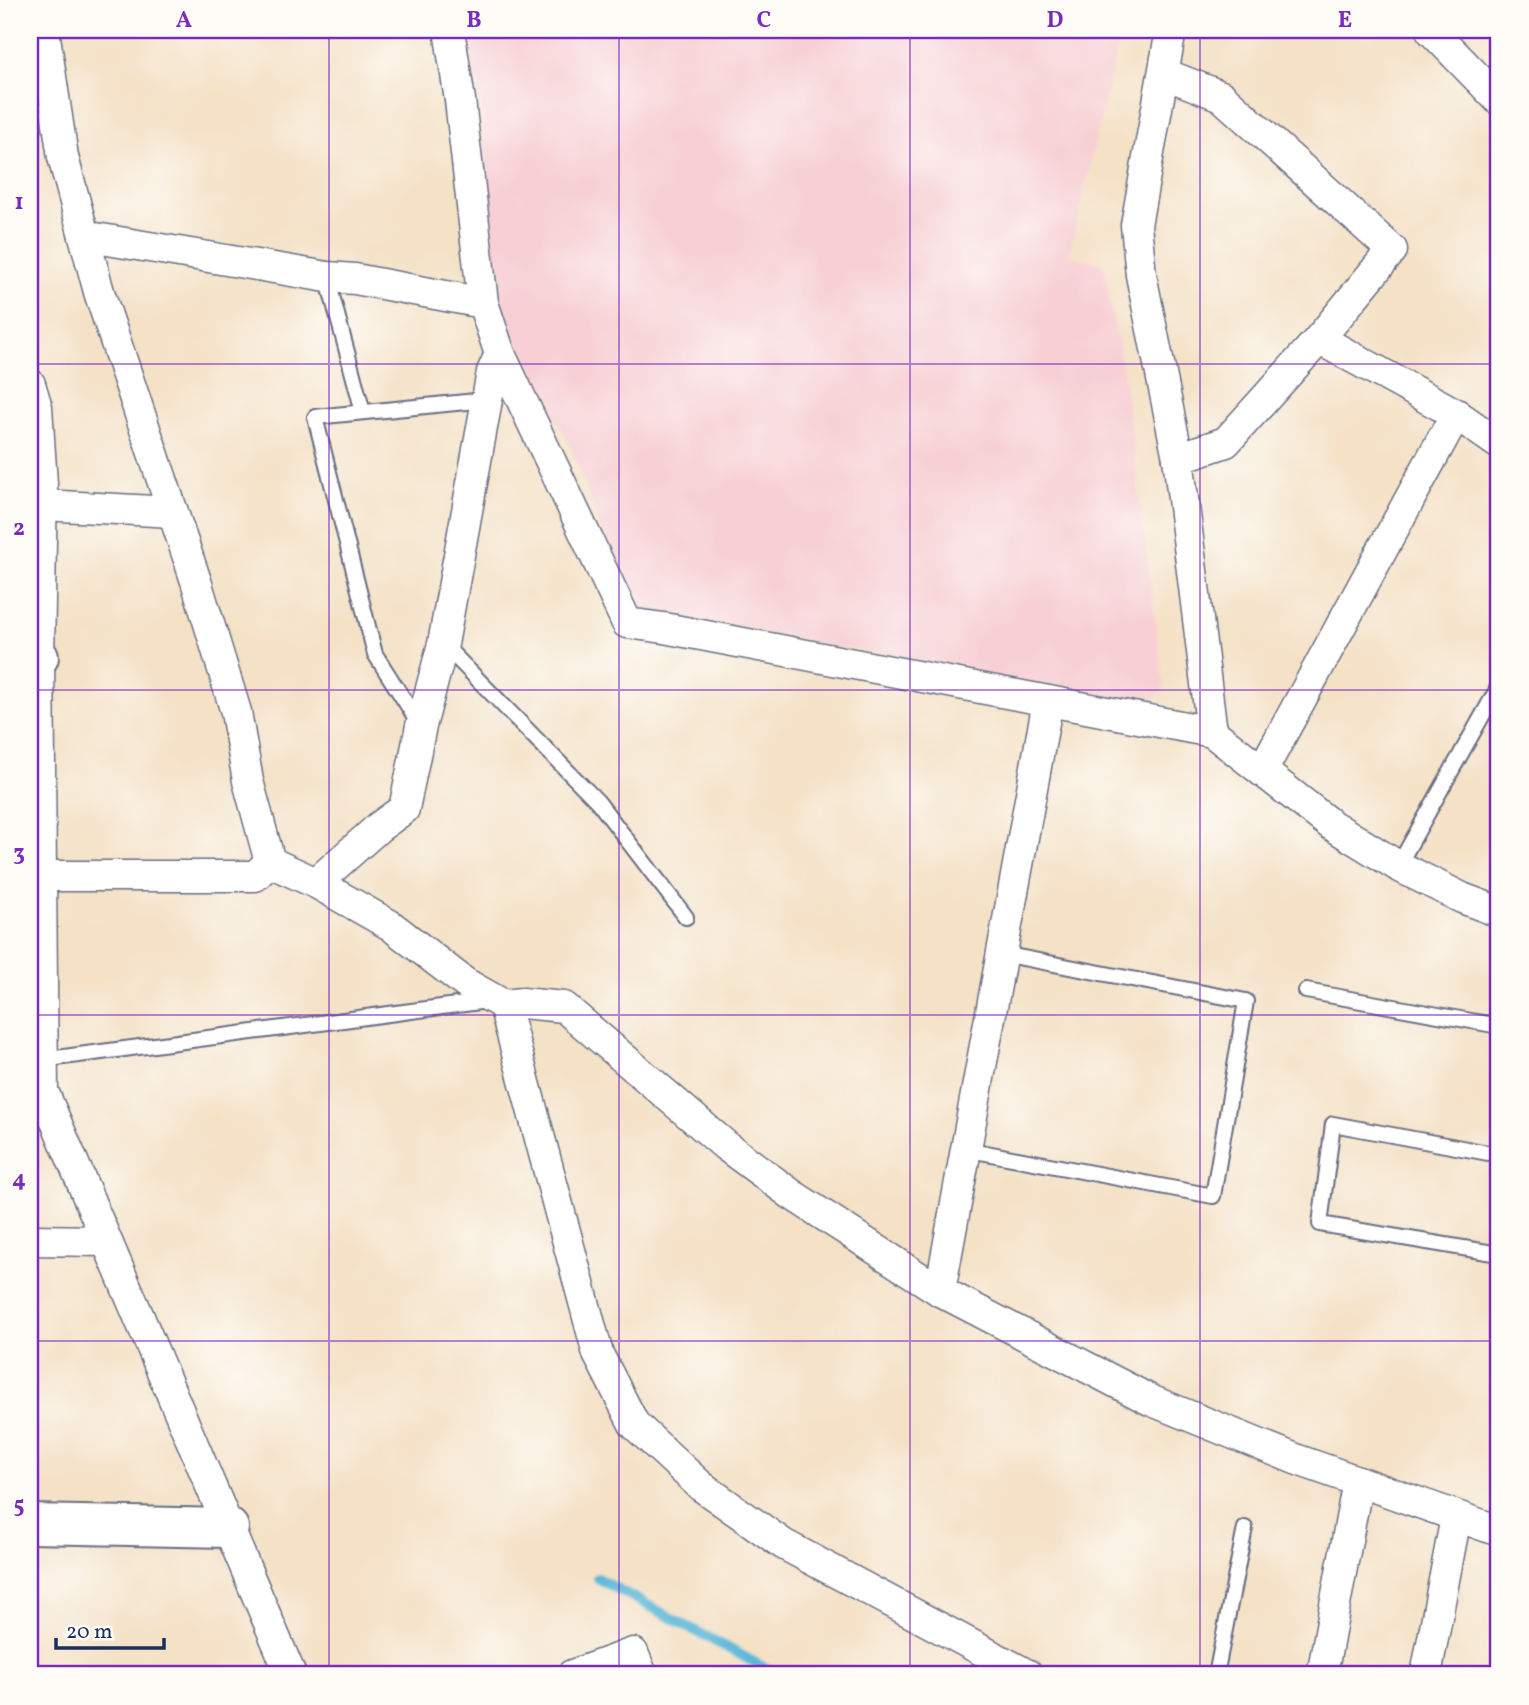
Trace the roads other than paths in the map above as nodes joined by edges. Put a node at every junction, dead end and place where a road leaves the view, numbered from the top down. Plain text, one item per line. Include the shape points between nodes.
1 (44, 30) edge
2 (449, 30) edge
3 (1171, 30) edge
4 (1431, 30) edge
5 (1165, 74) junction
6 (1499, 100) edge
7 (84, 236) junction
8 (327, 277) junction
9 (483, 303) junction
10 (1319, 339) junction
11 (500, 354) junction
12 (30, 384) edge
13 (486, 400) junction
14 (363, 412) junction
15 (1456, 414) junction
16 (1499, 444) edge
17 (1178, 458) junction
18 (42, 505) junction
19 (173, 512) junction
20 (443, 644) junction
21 (34, 657) edge
22 (1499, 686) edge
23 (1048, 701) junction
24 (421, 726) junction
25 (1212, 732) junction
26 (1262, 771) junction
27 (270, 862) junction
28 (1398, 866) junction
29 (41, 876) junction
30 (316, 883) junction
31 (1499, 912) edge
32 (686, 917) dead end
33 (1002, 954) junction
34 (1306, 991) dead end
35 (500, 1003) junction
36 (1499, 1026) edge
37 (41, 1060) junction
38 (965, 1149) junction
39 (1499, 1155) edge
40 (30, 1240) edge
41 (105, 1241) junction
42 (1499, 1254) edge
43 (940, 1291) junction
44 (1358, 1481) junction
45 (1457, 1517) junction
46 (30, 1524) edge
47 (229, 1528) junction
48 (1245, 1528) dead end
49 (1499, 1531) edge
50 (991, 1667) edge
51 (290, 1675) edge
52 (572, 1675) edge
53 (642, 1675) edge
54 (1028, 1675) edge
55 (1216, 1675) edge
56 (1322, 1675) edge
57 (1426, 1675) edge

1 - 7 street via 63,157
2 - 9 street
3 - 5 street
4 - 6 street
5 - 10 street via 1221,96 1391,250
5 - 17 street via 1136,225 1141,275
7 - 8 street
7 - 19 street
8 - 9 street
8 - 14 lane
9 - 11 street
10 - 15 street
10 - 17 street via 1226,443
11 - 13 street
11 - 23 street via 627,623
12 - 18 street via 37,407
13 - 14 lane
13 - 20 street
14 - 24 lane via 315,417 375,653
15 - 16 street
15 - 26 street
17 - 25 street
18 - 19 street
18 - 21 street
19 - 27 street via 236,712 248,781
20 - 24 street
20 - 32 lane via 598,802
21 - 29 street
22 - 28 lane
23 - 25 street
23 - 33 street
24 - 30 street via 404,809
25 - 26 street
26 - 28 street via 1330,824
27 - 29 street via 255,876
27 - 30 street
28 - 31 street
29 - 37 street
30 - 35 street via 390,925 465,983
33 - 38 street
33 - 38 lane via 1246,1001 1213,1196
34 - 36 lane
35 - 37 lane
35 - 43 street via 564,1007 726,1146
35 - 50 street via 598,1354 634,1424 701,1486 783,1544
37 - 41 street via 43,1091
38 - 43 street
39 - 42 lane via 1333,1124 1320,1224
40 - 41 street
41 - 47 street
43 - 44 street via 1150,1400
44 - 45 street
44 - 56 street
45 - 49 street
45 - 57 street
46 - 47 street
47 - 51 street
48 - 55 lane
50 - 54 street
52 - 53 street via 633,1653

